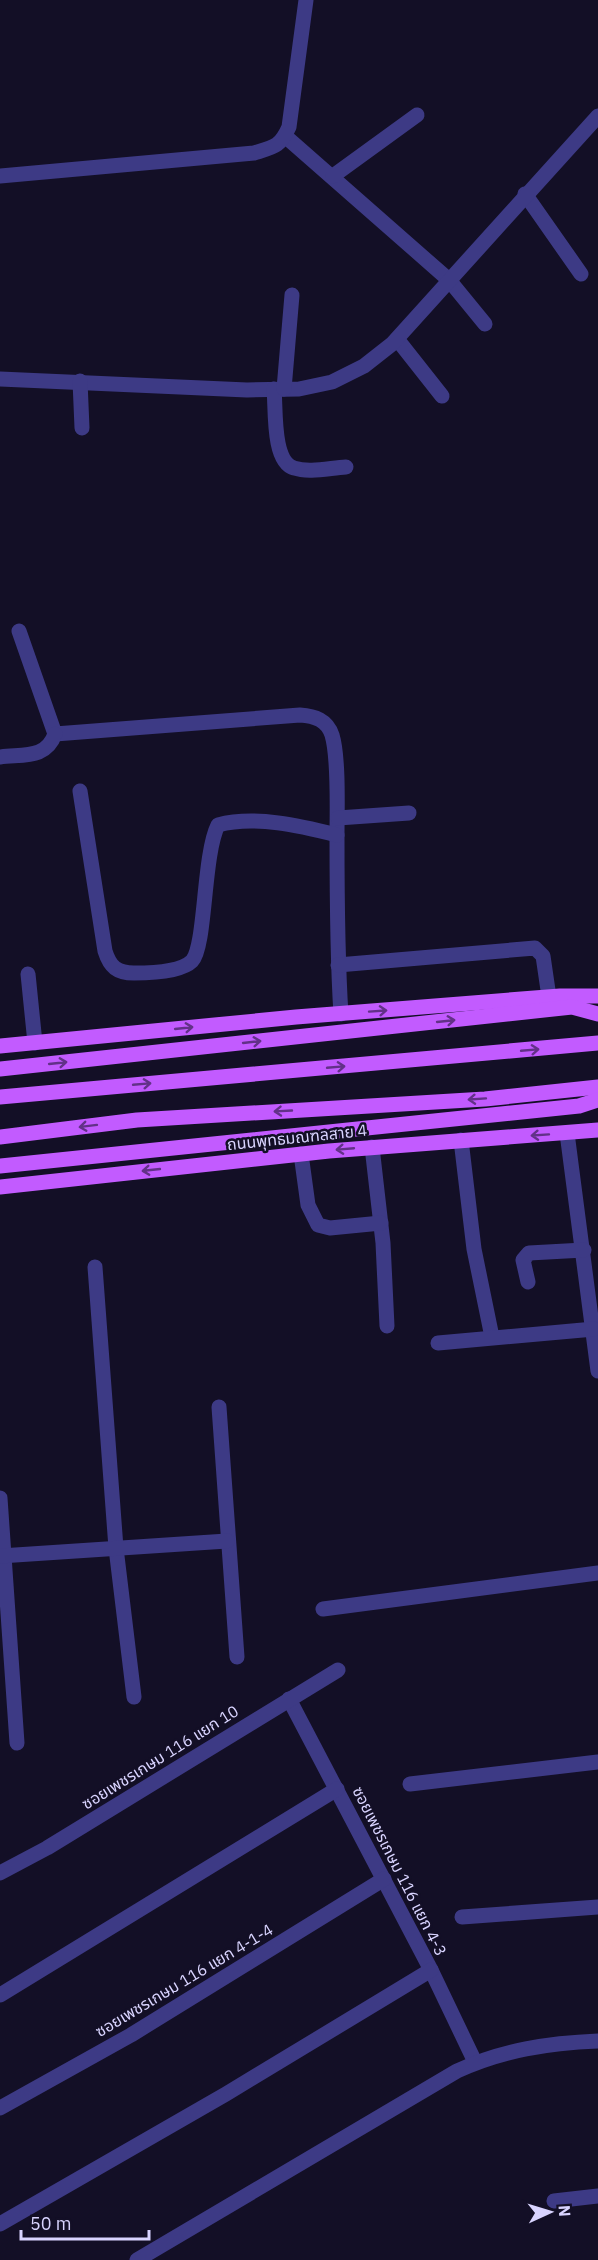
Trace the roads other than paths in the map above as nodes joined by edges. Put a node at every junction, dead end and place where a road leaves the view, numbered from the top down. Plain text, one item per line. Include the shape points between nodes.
1 (306, 0) edge
2 (417, 115) dead end
3 (598, 116) edge
4 (285, 136) junction
5 (0, 176) edge
6 (333, 176) junction
7 (525, 194) junction
8 (581, 274) dead end
9 (449, 280) junction
10 (292, 295) dead end
11 (485, 324) dead end
12 (397, 339) junction
13 (0, 379) edge
14 (80, 381) junction
15 (279, 389) junction
16 (442, 396) dead end
17 (82, 428) dead end
18 (346, 467) dead end
19 (19, 631) dead end
20 (55, 734) junction
21 (0, 757) edge
22 (80, 791) dead end
23 (409, 813) dead end
24 (338, 818) junction
25 (337, 835) junction
26 (338, 965) junction
27 (28, 974) dead end
28 (598, 996) edge
29 (549, 997) junction
30 (341, 1014) junction
31 (598, 1014) edge
32 (35, 1043) junction
33 (598, 1043) edge
34 (0, 1046) edge
35 (0, 1069) edge
36 (598, 1087) edge
37 (0, 1097) edge
38 (598, 1100) edge
39 (598, 1130) edge
40 (567, 1133) junction
41 (0, 1137) edge
42 (461, 1140) junction
43 (372, 1147) junction
44 (301, 1154) junction
45 (0, 1166) edge
46 (0, 1187) edge
47 (381, 1223) junction
48 (584, 1250) junction
49 (95, 1267) dead end
50 (528, 1282) dead end
51 (387, 1326) dead end
52 (594, 1329) junction
53 (492, 1337) junction
54 (438, 1343) dead end
55 (598, 1371) edge
56 (219, 1407) dead end
57 (0, 1497) edge
58 (227, 1541) junction
59 (116, 1548) junction
60 (2, 1556) edge
61 (598, 1573) edge
62 (323, 1609) dead end
63 (237, 1657) dead end
64 (338, 1670) dead end
65 (134, 1697) dead end
66 (289, 1699) junction
67 (17, 1743) dead end
68 (598, 1762) edge
69 (410, 1784) dead end
70 (337, 1789) junction
71 (0, 1873) edge
72 (384, 1879) junction
73 (598, 1907) edge
74 (462, 1917) dead end
75 (431, 1971) junction
76 (0, 1995) edge
77 (598, 2041) edge
78 (475, 2062) junction
79 (0, 2108) edge
80 (598, 2196) edge
81 (554, 2201) dead end
82 (0, 2224) edge
83 (137, 2260) edge

1 - 4 street
2 - 6 street
3 - 7 street
4 - 5 street via 273,147 254,153
4 - 6 street
6 - 9 street
7 - 8 street
7 - 9 street
9 - 11 street
9 - 12 street
10 - 15 street
12 - 15 street via 364,366 332,382
12 - 16 street
13 - 14 street
14 - 15 street
14 - 17 street
15 - 18 street via 277,443 280,456 290,468
19 - 20 street
20 - 21 street via 44,751
20 - 24 street via 311,716 324,721 332,735
22 - 25 street via 105,951 109,963 118,971 182,968 194,960 218,825 233,821 299,826
23 - 24 street
24 - 25 street
25 - 26 street
26 - 29 street via 535,948 543,956
26 - 30 street
27 - 32 street
28 - 29 main road
30 -> 29 main road
32 -> 30 main road
35 -> 31 main road via 572,1008
32 - 34 main road
37 -> 33 main road
36 -> 41 main road, ถนนพุทธมณฑลสาย 4 via 485,1099 137,1120
38 - 45 main road via 567,1107
39 - 40 main road, ถนนพุทธมณฑลสาย 4
40 -> 42 main road, ถนนพุทธมณฑลสาย 4
40 - 48 street
42 - 43 main road, ถนนพุทธมณฑลสาย 4
42 - 53 street via 474,1249
43 -> 44 main road, ถนนพุทธมณฑลสาย 4
43 - 47 street
44 -> 46 main road, ถนนพุทธมณฑลสาย 4
44 - 47 street via 308,1205 318,1225 330,1228
47 - 51 street
48 - 50 street via 529,1252 523,1260
48 - 52 street
49 - 59 street
52 - 53 street
52 - 55 street
53 - 54 street
56 - 58 street
57 - 60 street
58 - 59 street
58 - 63 street
59 - 60 street
59 - 65 street
60 - 67 street
61 - 62 street
64 - 66 street, ซอยเพชรเกษม 116 แยก 10
66 - 70 street, ซอยเพชรเกษม 116 แยก 4-3
66 - 71 street, ซอยเพชรเกษม 116 แยก 10
68 - 69 street
70 - 72 street, ซอยเพชรเกษม 116 แยก 4-3
70 - 76 street
72 - 75 street, ซอยเพชรเกษม 116 แยก 4-3
72 - 79 street, ซอยเพชรเกษม 116 แยก 4-1-4 via 131,2035
73 - 74 street
75 - 78 street, ซอยเพชรเกษม 116 แยก 4-3
75 - 82 street
77 - 78 street via 534,2046
78 - 83 street
80 - 81 street

